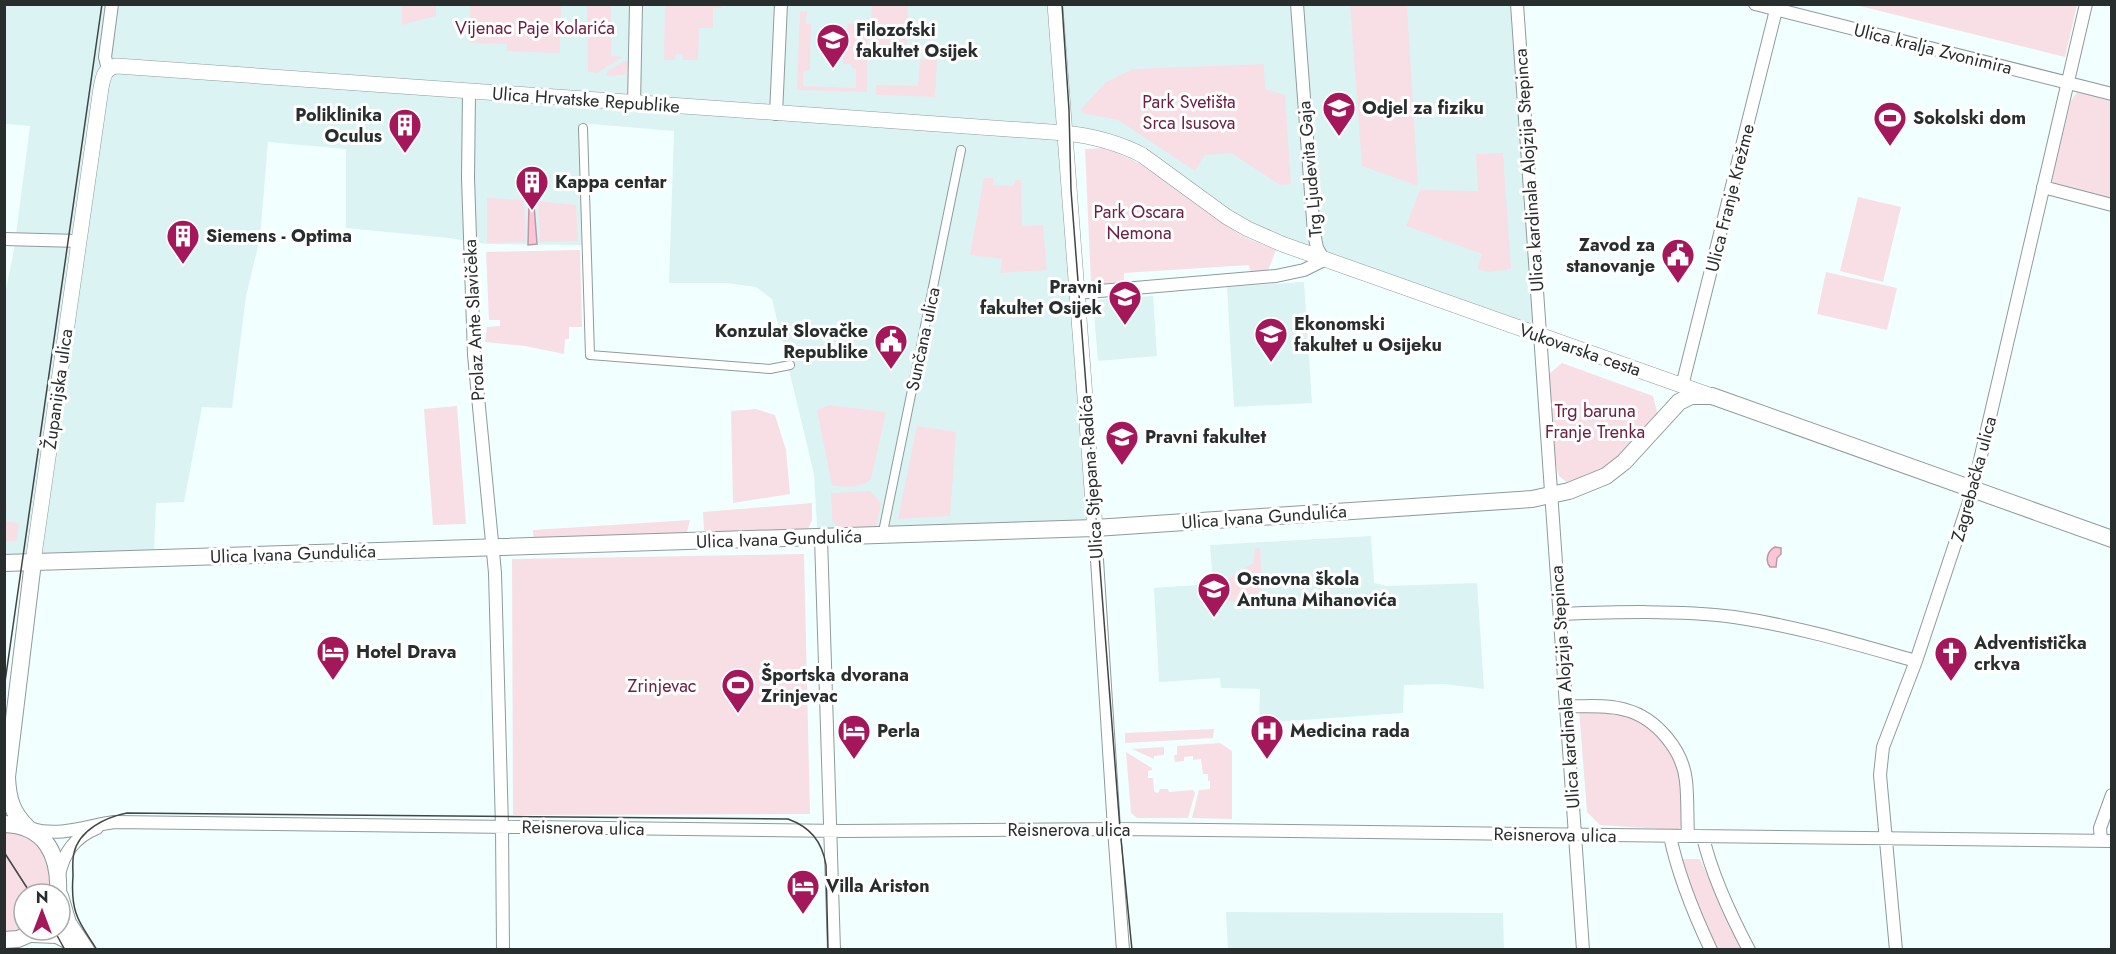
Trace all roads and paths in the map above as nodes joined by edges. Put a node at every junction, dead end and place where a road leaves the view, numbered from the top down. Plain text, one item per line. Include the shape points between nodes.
1 (112, 4) edge
2 (636, 4) edge
3 (781, 4) edge
4 (1055, 4) edge
5 (1297, 4) edge
6 (1517, 4) edge
7 (1755, 4) edge
8 (2086, 4) edge
9 (1776, 10) junction
10 (108, 69) junction
11 (2067, 83) junction
12 (470, 92) junction
13 (2112, 94) edge
14 (634, 104) junction
15 (776, 114) junction
16 (583, 128) dead end
17 (1065, 133) junction
18 (961, 150) dead end
19 (2043, 188) junction
20 (2112, 205) edge
21 (4, 239) edge
22 (79, 241) junction
23 (1324, 260) junction
24 (1076, 293) junction
25 (1540, 336) junction
26 (790, 365) dead end
27 (1682, 386) junction
28 (1712, 396) junction
29 (1973, 490) junction
30 (1552, 495) junction
31 (884, 527) dead end
32 (1095, 528) junction
33 (821, 538) junction
34 (2112, 539) edge
35 (494, 548) junction
36 (33, 562) junction
37 (4, 563) edge
38 (1560, 614) junction
39 (1916, 661) junction
40 (1566, 706) junction
41 (6, 782) edge
42 (2112, 795) edge
43 (114, 822) junction
44 (4, 824) edge
45 (502, 827) junction
46 (28, 828) junction
47 (1114, 829) junction
48 (830, 831) junction
49 (1574, 835) junction
50 (1670, 836) junction
51 (1688, 836) junction
52 (1702, 837) junction
53 (1887, 839) junction
54 (2106, 841) edge
55 (58, 882) edge
56 (60, 882) edge
57 (72, 929) edge
58 (70, 942) edge
59 (85, 950) edge
60 (503, 950) edge
61 (834, 950) edge
62 (1123, 950) edge
63 (1583, 950) edge
64 (1711, 950) edge
65 (1749, 950) edge
66 (1896, 950) edge

1 - 10 street, Županijska ulica via 105,57
2 - 14 street
3 - 15 street
4 - 17 street, Ulica Stjepana Radića
5 - 23 street, Trg Ljudevita Gaja via 1314,233
6 - 25 street, Ulica kardinala Alojzija Stepinca
7 - 9 street, Ulica kralja Zvonimira
8 - 11 street, Zagrebačka ulica
9 - 11 street, Ulica kralja Zvonimira
9 - 27 street, Ulica Franje Krežme
10 - 12 street, Ulica Hrvatske Republike via 124,66
10 - 22 street, Županijska ulica via 101,88
11 - 13 street, Ulica kralja Zvonimira
11 - 19 street, Zagrebačka ulica
12 - 14 street, Ulica Hrvatske Republike
12 - 35 street, Prolaz Ante Slavičeka via 468,178 476,398
14 - 15 street, Ulica Hrvatske Republike
15 - 17 street, Ulica Hrvatske Republike
16 - 26 street, Ulica Hrvatske Republike via 590,355 770,369
17 - 23 street, Vukovarska cesta via 1095,137 1128,148 1248,229
17 - 24 street, Ulica Stjepana Radića
18 - 31 street, Sunčana ulica
19 - 20 street
19 - 29 street, Zagrebačka ulica
21 - 22 street
22 - 36 street, Županijska ulica
23 - 24 street, Trg Ljudevita Gaja via 1305,270 1276,276
23 - 25 street, Vukovarska cesta
24 - 32 street, Ulica Stjepana Radića
25 - 27 street, Vukovarska cesta
25 - 30 street
27 - 28 street, Vukovarska cesta
28 - 29 main road, Vukovarska cesta
28 - 30 main road, Ulica Ivana Gundulića via 1684,399 1674,406 1624,462 1606,476
29 - 34 main road, Vukovarska cesta
29 - 39 street, Zagrebačka ulica
30 - 32 main road, Ulica Ivana Gundulića
30 - 38 street, Ulica kardinala Alojzija Stepinca
32 - 33 main road, Ulica Ivana Gundulića
32 - 47 street, Ulica Stjepana Radića
33 - 35 main road, Ulica Ivana Gundulića
33 - 48 street
35 - 36 main road, Ulica Ivana Gundulića
35 - 45 street
36 - 37 main road, Ulica Ivana Gundulića
36 - 41 main road, Županijska ulica
38 - 39 street via 1732,617 1831,637
38 - 40 street, Ulica kardinala Alojzija Stepinca
39 - 53 street, Zagrebačka ulica via 1880,761
40 - 49 street, Ulica kardinala Alojzija Stepinca
40 - 51 street via 1628,710 1653,725 1673,745 1682,758 1686,779
41 - 46 main road, Županijska ulica via 9,802
42 - 54 street via 2100,828
43 - 45 street, Reisnerova ulica
43 - 46 street, Reisnerova ulica via 60,832
43 - 56 street via 73,843 64,858
44 - 46 main road
45 - 48 street, Reisnerova ulica
45 - 60 street
46 - 55 main road, Županijska ulica via 48,846
47 - 48 street, Reisnerova ulica
47 - 49 street, Reisnerova ulica
47 - 62 street, Ulica Stjepana Radića
48 - 61 street
49 - 50 street, Reisnerova ulica
49 - 63 street, Ulica kardinala Alojzija Stepinca
50 - 51 street, Reisnerova ulica
50 - 64 street
51 - 52 street, Reisnerova ulica
52 - 53 street, Reisnerova ulica
52 - 65 street
53 - 54 street, Reisnerova ulica
53 - 66 street, Zagrebačka ulica
57 - 59 main road, Županijska ulica
58 - 59 main road

